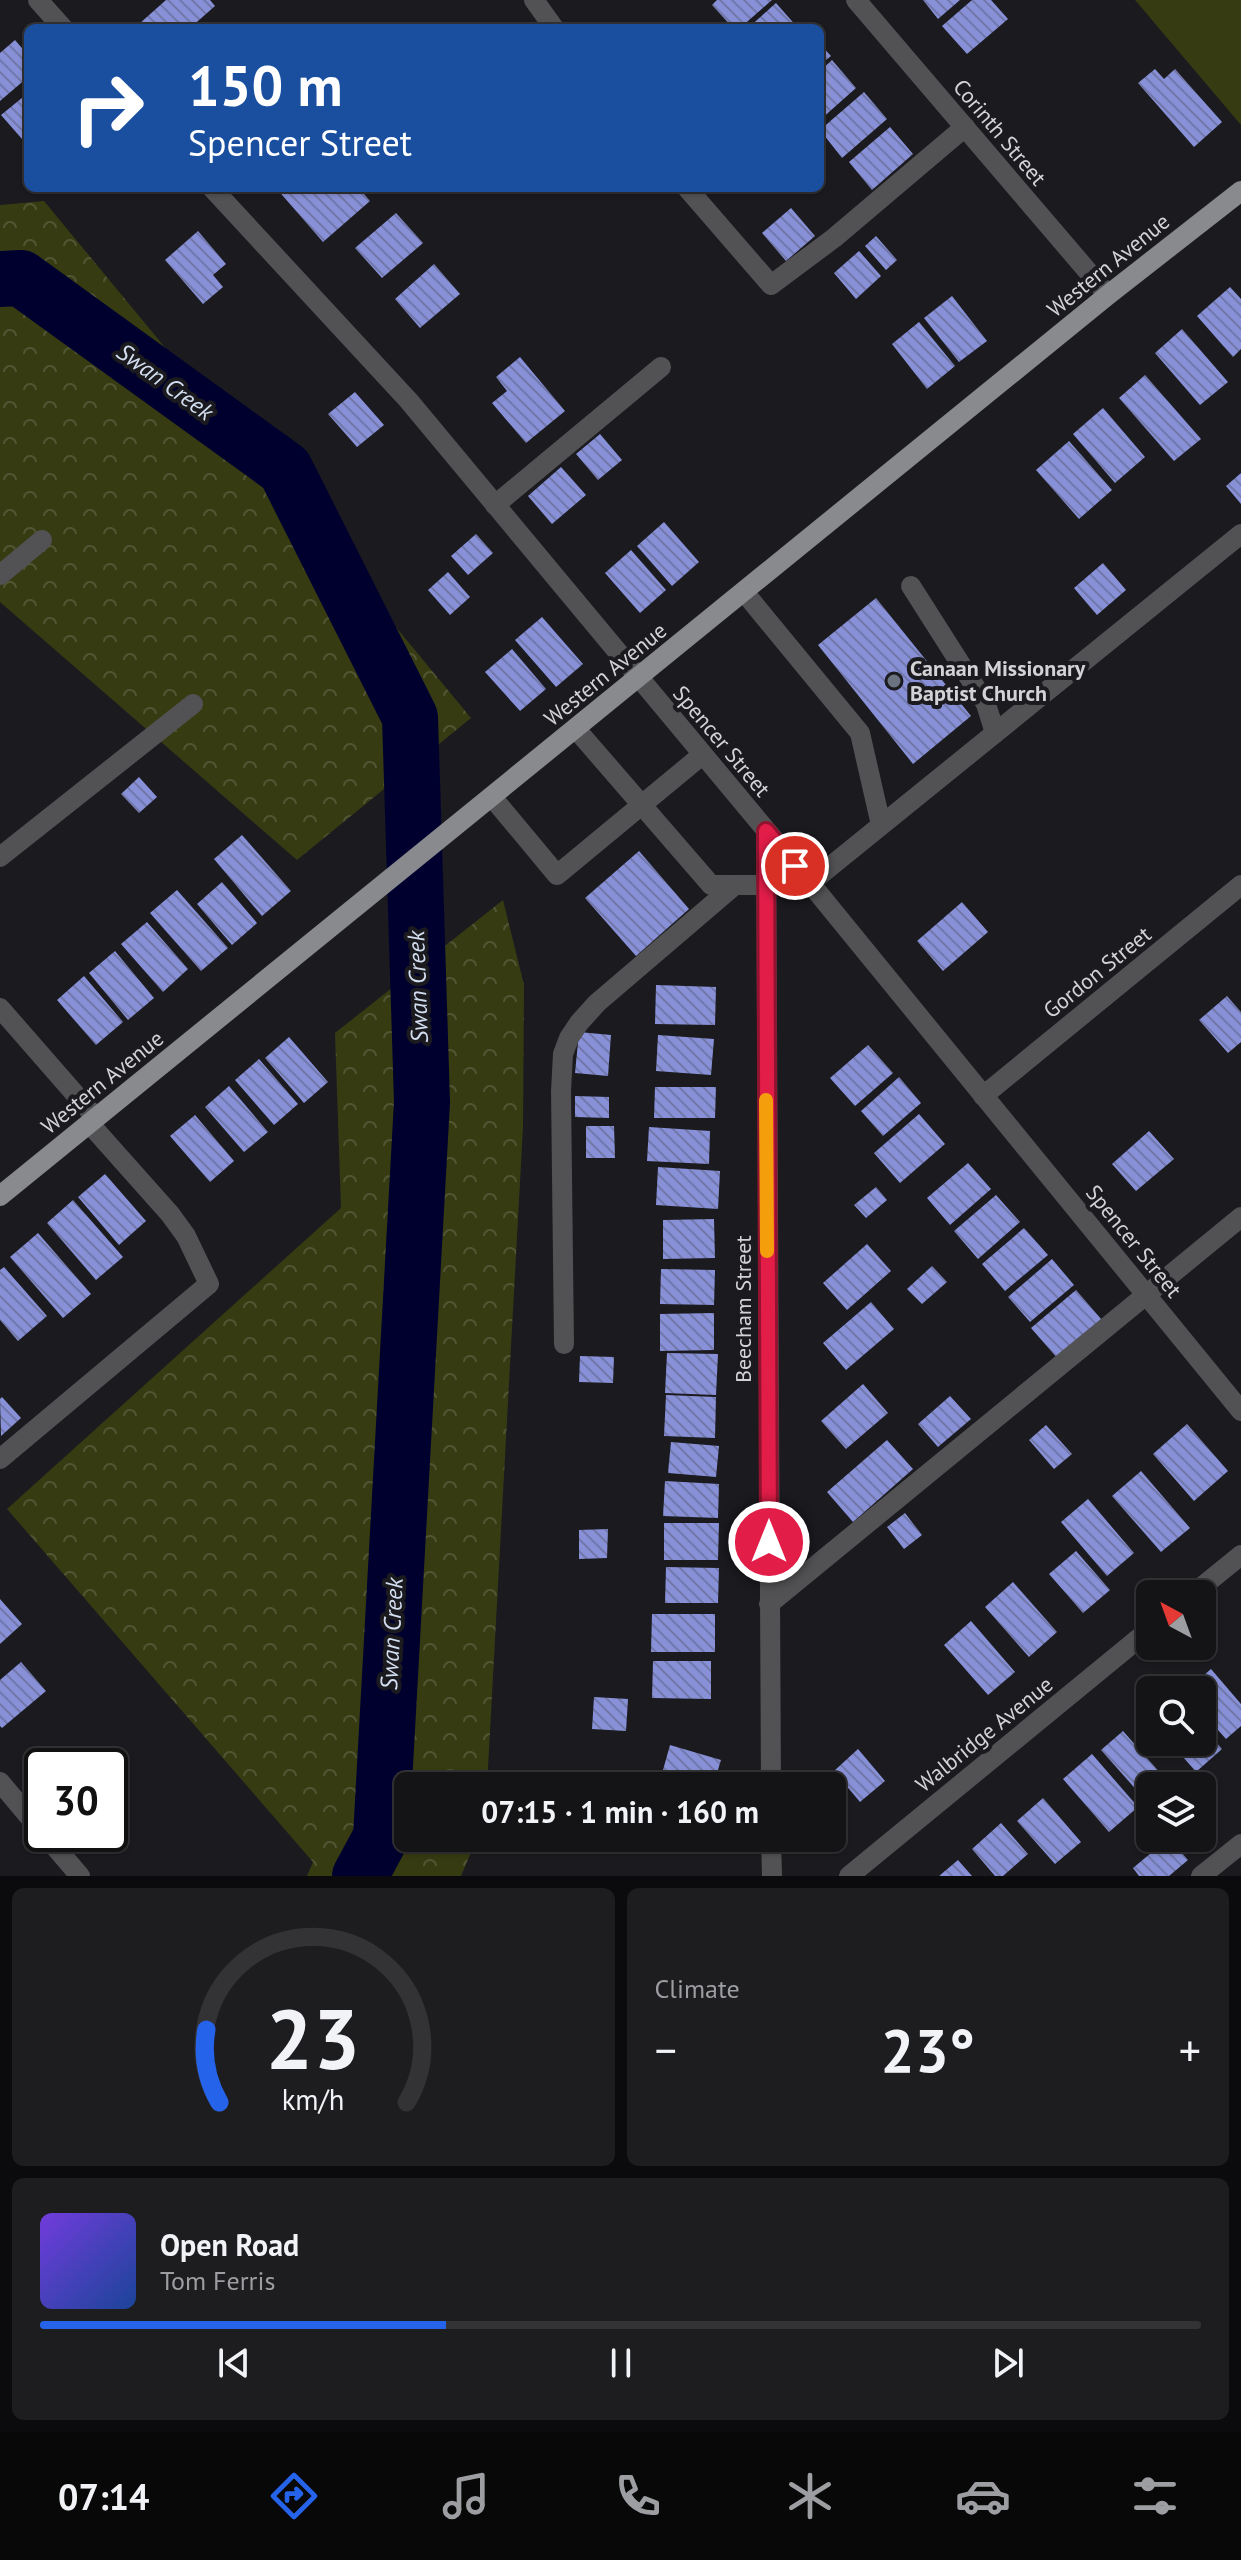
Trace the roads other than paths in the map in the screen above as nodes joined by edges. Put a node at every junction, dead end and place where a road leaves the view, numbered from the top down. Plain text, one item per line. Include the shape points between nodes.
1 (38, 0) edge
2 (534, 0) edge
3 (856, 0) edge
4 (59, 24) edge
5 (551, 24) edge
6 (965, 127) junction
7 (1241, 191) edge
8 (216, 192) edge
9 (690, 192) edge
10 (1108, 295) junction
11 (661, 367) dead end
12 (495, 505) junction
13 (1241, 534) edge
14 (42, 540) dead end
15 (0, 575) edge
16 (911, 586) dead end
17 (744, 592) junction
18 (638, 678) junction
19 (193, 704) dead end
20 (576, 729) junction
21 (995, 733) junction
22 (702, 755) junction
23 (483, 804) junction
24 (642, 805) junction
25 (881, 825) junction
26 (766, 831) junction
27 (0, 857) edge
28 (810, 883) junction
29 (735, 885) junction
30 (765, 885) junction
31 (1241, 885) edge
32 (0, 1008) edge
33 (983, 1096) junction
34 (93, 1120) junction
35 (0, 1196) edge
36 (1241, 1217) edge
37 (1146, 1294) junction
38 (564, 1344) dead end
39 (1241, 1411) edge
40 (0, 1459) edge
41 (1241, 1555) edge
42 (1210, 1580) edge
43 (769, 1604) junction
44 (1136, 1640) edge
45 (771, 1772) edge
46 (0, 1782) edge
47 (24, 1810) edge
48 (1241, 1844) edge
49 (59, 1852) edge
50 (771, 1852) edge
51 (80, 1876) edge
52 (772, 1876) edge
53 (849, 1876) edge
54 (1201, 1876) edge

1 - 4 street
2 - 5 street
3 - 6 street, Corinth Street
6 - 9 street via 771,285
6 - 10 street, Corinth Street
7 - 10 main road, Western Avenue
8 - 12 street, Spencer Street via 373,358
10 - 17 main road, Western Avenue
11 - 12 street
12 - 18 street, Spencer Street
13 - 21 street
14 - 15 street
16 - 21 street via 986,704
17 - 18 main road, Western Avenue
17 - 25 street via 860,733
18 - 20 main road, Western Avenue
18 - 22 street, Spencer Street
19 - 27 street
20 - 23 main road, Western Avenue
20 - 24 street
21 - 25 street
22 - 24 street
22 - 26 street, Spencer Street
23 - 24 street via 557,875
23 - 34 main road, Western Avenue
24 - 29 street via 711,885
25 - 28 street
26 - 28 street, Spencer Street
26 - 30 street, Beecham Street
28 - 33 street, Spencer Street
29 - 30 street
29 - 38 street via 597,1003 563,1054
30 - 43 street, Beecham Street
31 - 33 street, Gordon Street
32 - 34 street
33 - 37 street, Spencer Street
34 - 35 main road, Western Avenue
34 - 40 street via 186,1236 209,1284
36 - 37 street
37 - 39 street, Spencer Street
37 - 43 street
41 - 42 street
43 - 45 street, Beecham Street
44 - 53 street, Walbridge Avenue
46 - 47 street
48 - 54 street
49 - 51 street
50 - 52 street

